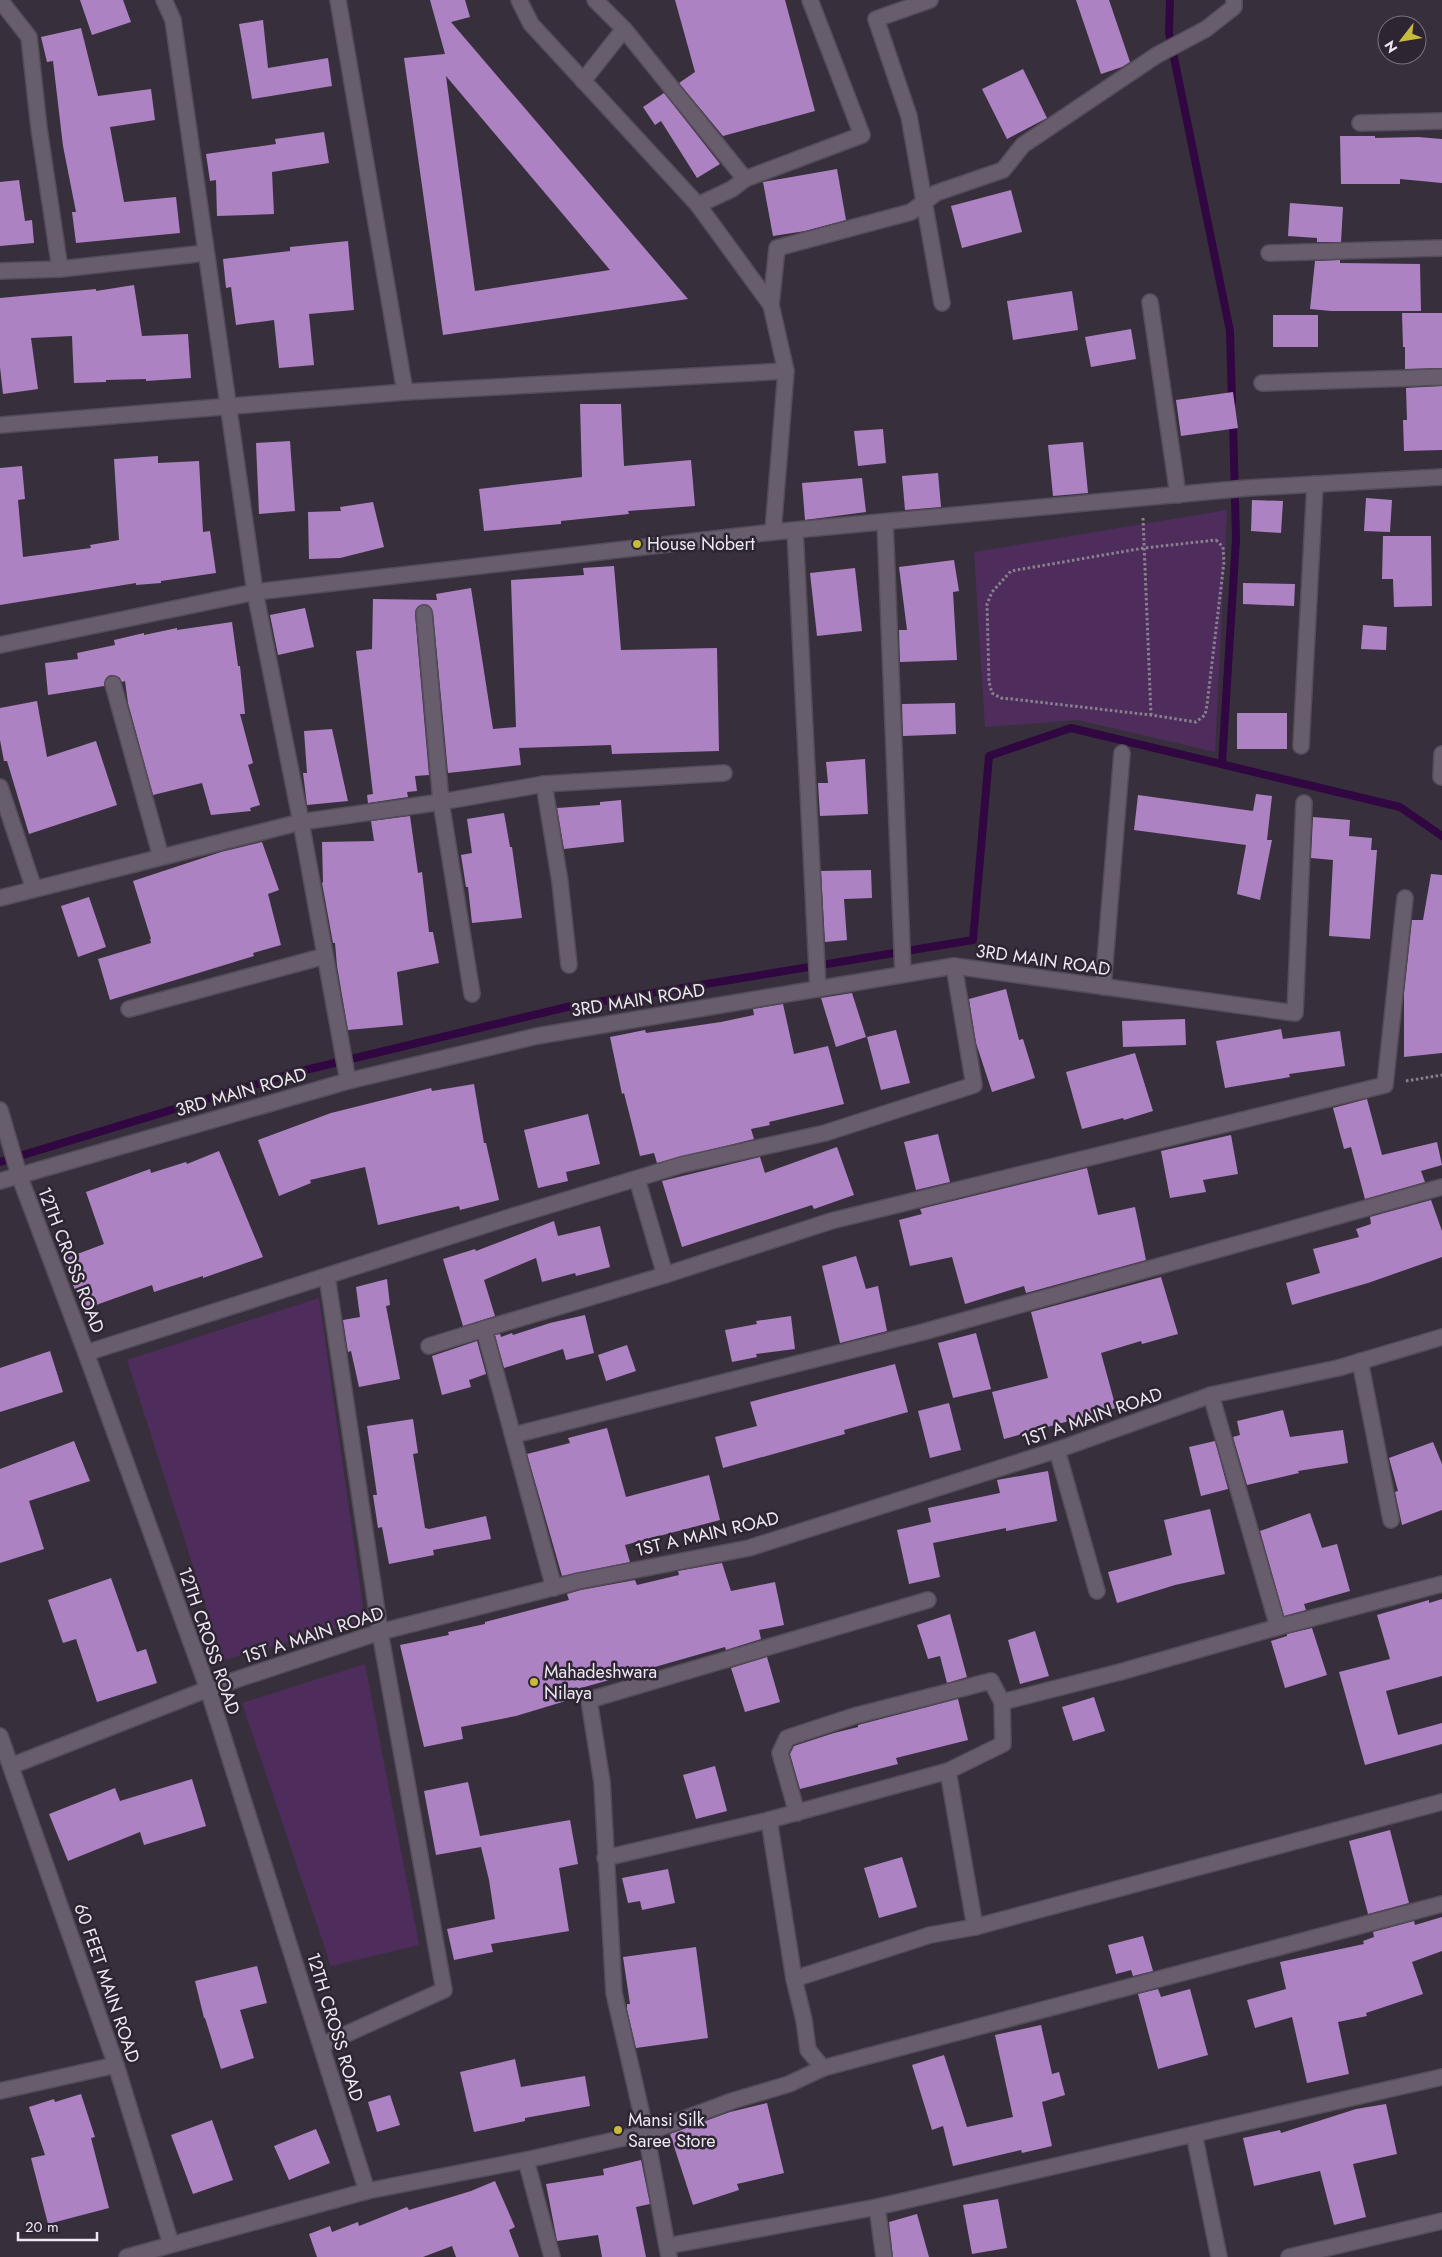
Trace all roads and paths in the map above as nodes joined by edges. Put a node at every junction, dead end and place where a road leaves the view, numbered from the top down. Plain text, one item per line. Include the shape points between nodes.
1 (0, 0) edge
2 (164, 0) edge
3 (338, 0) edge
4 (519, 0) edge
5 (595, 0) edge
6 (810, 0) edge
7 (930, 0) edge
8 (1234, 0) edge
9 (624, 29) junction
10 (583, 80) junction
11 (1442, 121) edge
12 (1360, 123) dead end
13 (746, 179) junction
14 (924, 202) junction
15 (698, 205) junction
16 (1442, 248) edge
17 (206, 253) junction
18 (1268, 253) dead end
19 (60, 269) junction
20 (0, 271) edge
21 (1150, 302) dead end
22 (942, 303) dead end
23 (771, 304) junction
24 (786, 371) junction
25 (1442, 377) edge
26 (1262, 383) dead end
27 (405, 392) junction
28 (228, 406) junction
29 (0, 425) edge
30 (1442, 477) edge
31 (1315, 484) junction
32 (1178, 495) junction
33 (1143, 498) junction
34 (885, 522) junction
35 (795, 530) junction
36 (773, 532) junction
37 (1144, 548) junction
38 (254, 592) junction
39 (424, 613) dead end
40 (0, 645) edge
41 (113, 684) dead end
42 (1151, 715) junction
43 (1301, 746) dead end
44 (1122, 753) dead end
45 (1442, 754) edge
46 (724, 773) dead end
47 (1441, 777) edge
48 (544, 784) junction
49 (0, 787) edge
50 (441, 802) junction
51 (1304, 803) dead end
52 (302, 822) junction
53 (160, 857) junction
54 (34, 889) junction
55 (0, 898) edge
56 (1405, 898) dead end
57 (325, 956) junction
58 (569, 966) dead end
59 (954, 966) junction
60 (903, 974) junction
61 (1103, 987) junction
62 (818, 989) junction
63 (472, 994) dead end
64 (128, 1009) dead end
65 (1442, 1075) edge
66 (347, 1077) junction
67 (1385, 1085) junction
68 (0, 1110) edge
69 (19, 1175) junction
70 (637, 1179) junction
71 (0, 1181) edge
72 (1442, 1187) edge
73 (665, 1275) junction
74 (327, 1276) junction
75 (484, 1329) junction
76 (1442, 1337) edge
77 (429, 1346) dead end
78 (86, 1353) junction
79 (1360, 1361) junction
80 (1211, 1395) junction
81 (514, 1435) junction
82 (1058, 1450) junction
83 (1391, 1520) dead end
84 (1442, 1584) edge
85 (554, 1588) junction
86 (1097, 1591) dead end
87 (928, 1600) dead end
88 (1278, 1627) junction
89 (380, 1632) junction
90 (208, 1689) junction
91 (1002, 1702) junction
92 (0, 1736) edge
93 (11, 1766) junction
94 (948, 1772) junction
95 (1442, 1802) edge
96 (797, 1813) junction
97 (769, 1820) junction
98 (605, 1858) junction
99 (1442, 1904) edge
100 (975, 1927) junction
101 (794, 1979) junction
102 (322, 2045) junction
103 (116, 2065) junction
104 (823, 2068) junction
105 (1442, 2077) edge
106 (0, 2091) edge
107 (646, 2133) junction
108 (1194, 2134) junction
109 (526, 2160) junction
110 (366, 2191) junction
111 (877, 2207) junction
112 (1442, 2221) edge
113 (171, 2244) junction
114 (668, 2251) edge
115 (127, 2257) edge
116 (552, 2257) edge
117 (884, 2257) edge
118 (1219, 2257) edge
119 (1289, 2257) edge

1 - 19 street via 30,37 39,128
2 - 17 street via 173,20
3 - 27 street
4 - 10 street via 531,24
5 - 9 street
6 - 13 street via 862,135
7 - 14 street via 876,19 909,116
8 - 14 street via 1234,6 1206,28 1160,53 1023,146 1003,170 936,193
9 - 10 street
9 - 13 street
10 - 15 street
11 - 12 street
13 - 15 street
14 - 22 street
14 - 23 street via 911,212 777,248
15 - 23 street
16 - 18 street
17 - 19 street
17 - 28 street
19 - 20 street
21 - 32 street
23 - 24 street
24 - 27 street
24 - 36 street
25 - 26 street
27 - 28 street
28 - 29 street
28 - 38 street
30 - 31 street
31 - 32 street
31 - 43 street
32 - 33 street
33 - 34 street
33 - 37 path
34 - 35 street
34 - 60 street
35 - 36 street
35 - 62 street
36 - 38 street
37 - 42 path
37 - 42 path via 1216,540 1223,547 1224,562 1205,715 1196,722
37 - 42 path via 1011,571 992,592 986,614 992,693 1001,698
38 - 40 street
38 - 52 street
39 - 50 street
41 - 53 street
44 - 61 street
45 - 47 street
46 - 48 street
48 - 50 street
48 - 58 street via 560,882
49 - 54 street
50 - 52 street
50 - 63 street
51 - 61 street, 3RD MAIN ROAD via 1295,1013
52 - 53 street
52 - 57 street
53 - 54 street
54 - 55 street
56 - 67 street
57 - 64 street
57 - 66 street
59 - 60 street, 3RD MAIN ROAD
59 - 61 street, 3RD MAIN ROAD
59 - 70 street via 974,1086 824,1133
60 - 62 street, 3RD MAIN ROAD
62 - 66 street, 3RD MAIN ROAD via 537,1036
65 - 67 path
66 - 69 street, 3RD MAIN ROAD
67 - 73 street via 831,1221
68 - 69 street, 12TH CROSS ROAD
69 - 71 street, 3RD MAIN ROAD
69 - 78 street, 12TH CROSS ROAD
70 - 73 street
70 - 74 street
72 - 81 street via 923,1332
73 - 75 street
74 - 78 street
74 - 89 street
75 - 77 street
75 - 81 street
76 - 79 street, 1ST A MAIN ROAD
78 - 90 street, 12TH CROSS ROAD
79 - 80 street, 1ST A MAIN ROAD
79 - 83 street
80 - 82 street, 1ST A MAIN ROAD
80 - 88 street
81 - 85 street
82 - 85 street, 1ST A MAIN ROAD via 749,1548
82 - 86 street
84 - 88 street
85 - 89 street, 1ST A MAIN ROAD
87 - 98 street via 590,1700 602,1782
88 - 91 street
89 - 90 street, 1ST A MAIN ROAD
89 - 102 street via 444,1990
90 - 93 street, 1ST A MAIN ROAD
90 - 102 street, 12TH CROSS ROAD
91 - 94 street via 1003,1744
91 - 96 street via 990,1681 854,1716 787,1738 780,1752
92 - 93 street, 60 FEET MAIN ROAD
93 - 103 street, 60 FEET MAIN ROAD
94 - 96 street
94 - 100 street
95 - 100 street
96 - 97 street
97 - 98 street
97 - 101 street
98 - 107 street via 614,1993
99 - 104 street
100 - 101 street via 930,1936
101 - 104 street via 808,2050
102 - 110 street, 12TH CROSS ROAD
103 - 106 street
103 - 113 street, 60 FEET MAIN ROAD
104 - 107 street via 789,2084
105 - 108 street
107 - 109 street
107 - 114 street
108 - 111 street
108 - 118 street
109 - 110 street
109 - 116 street
110 - 113 street
111 - 114 street
111 - 117 street
112 - 119 street
113 - 115 street

